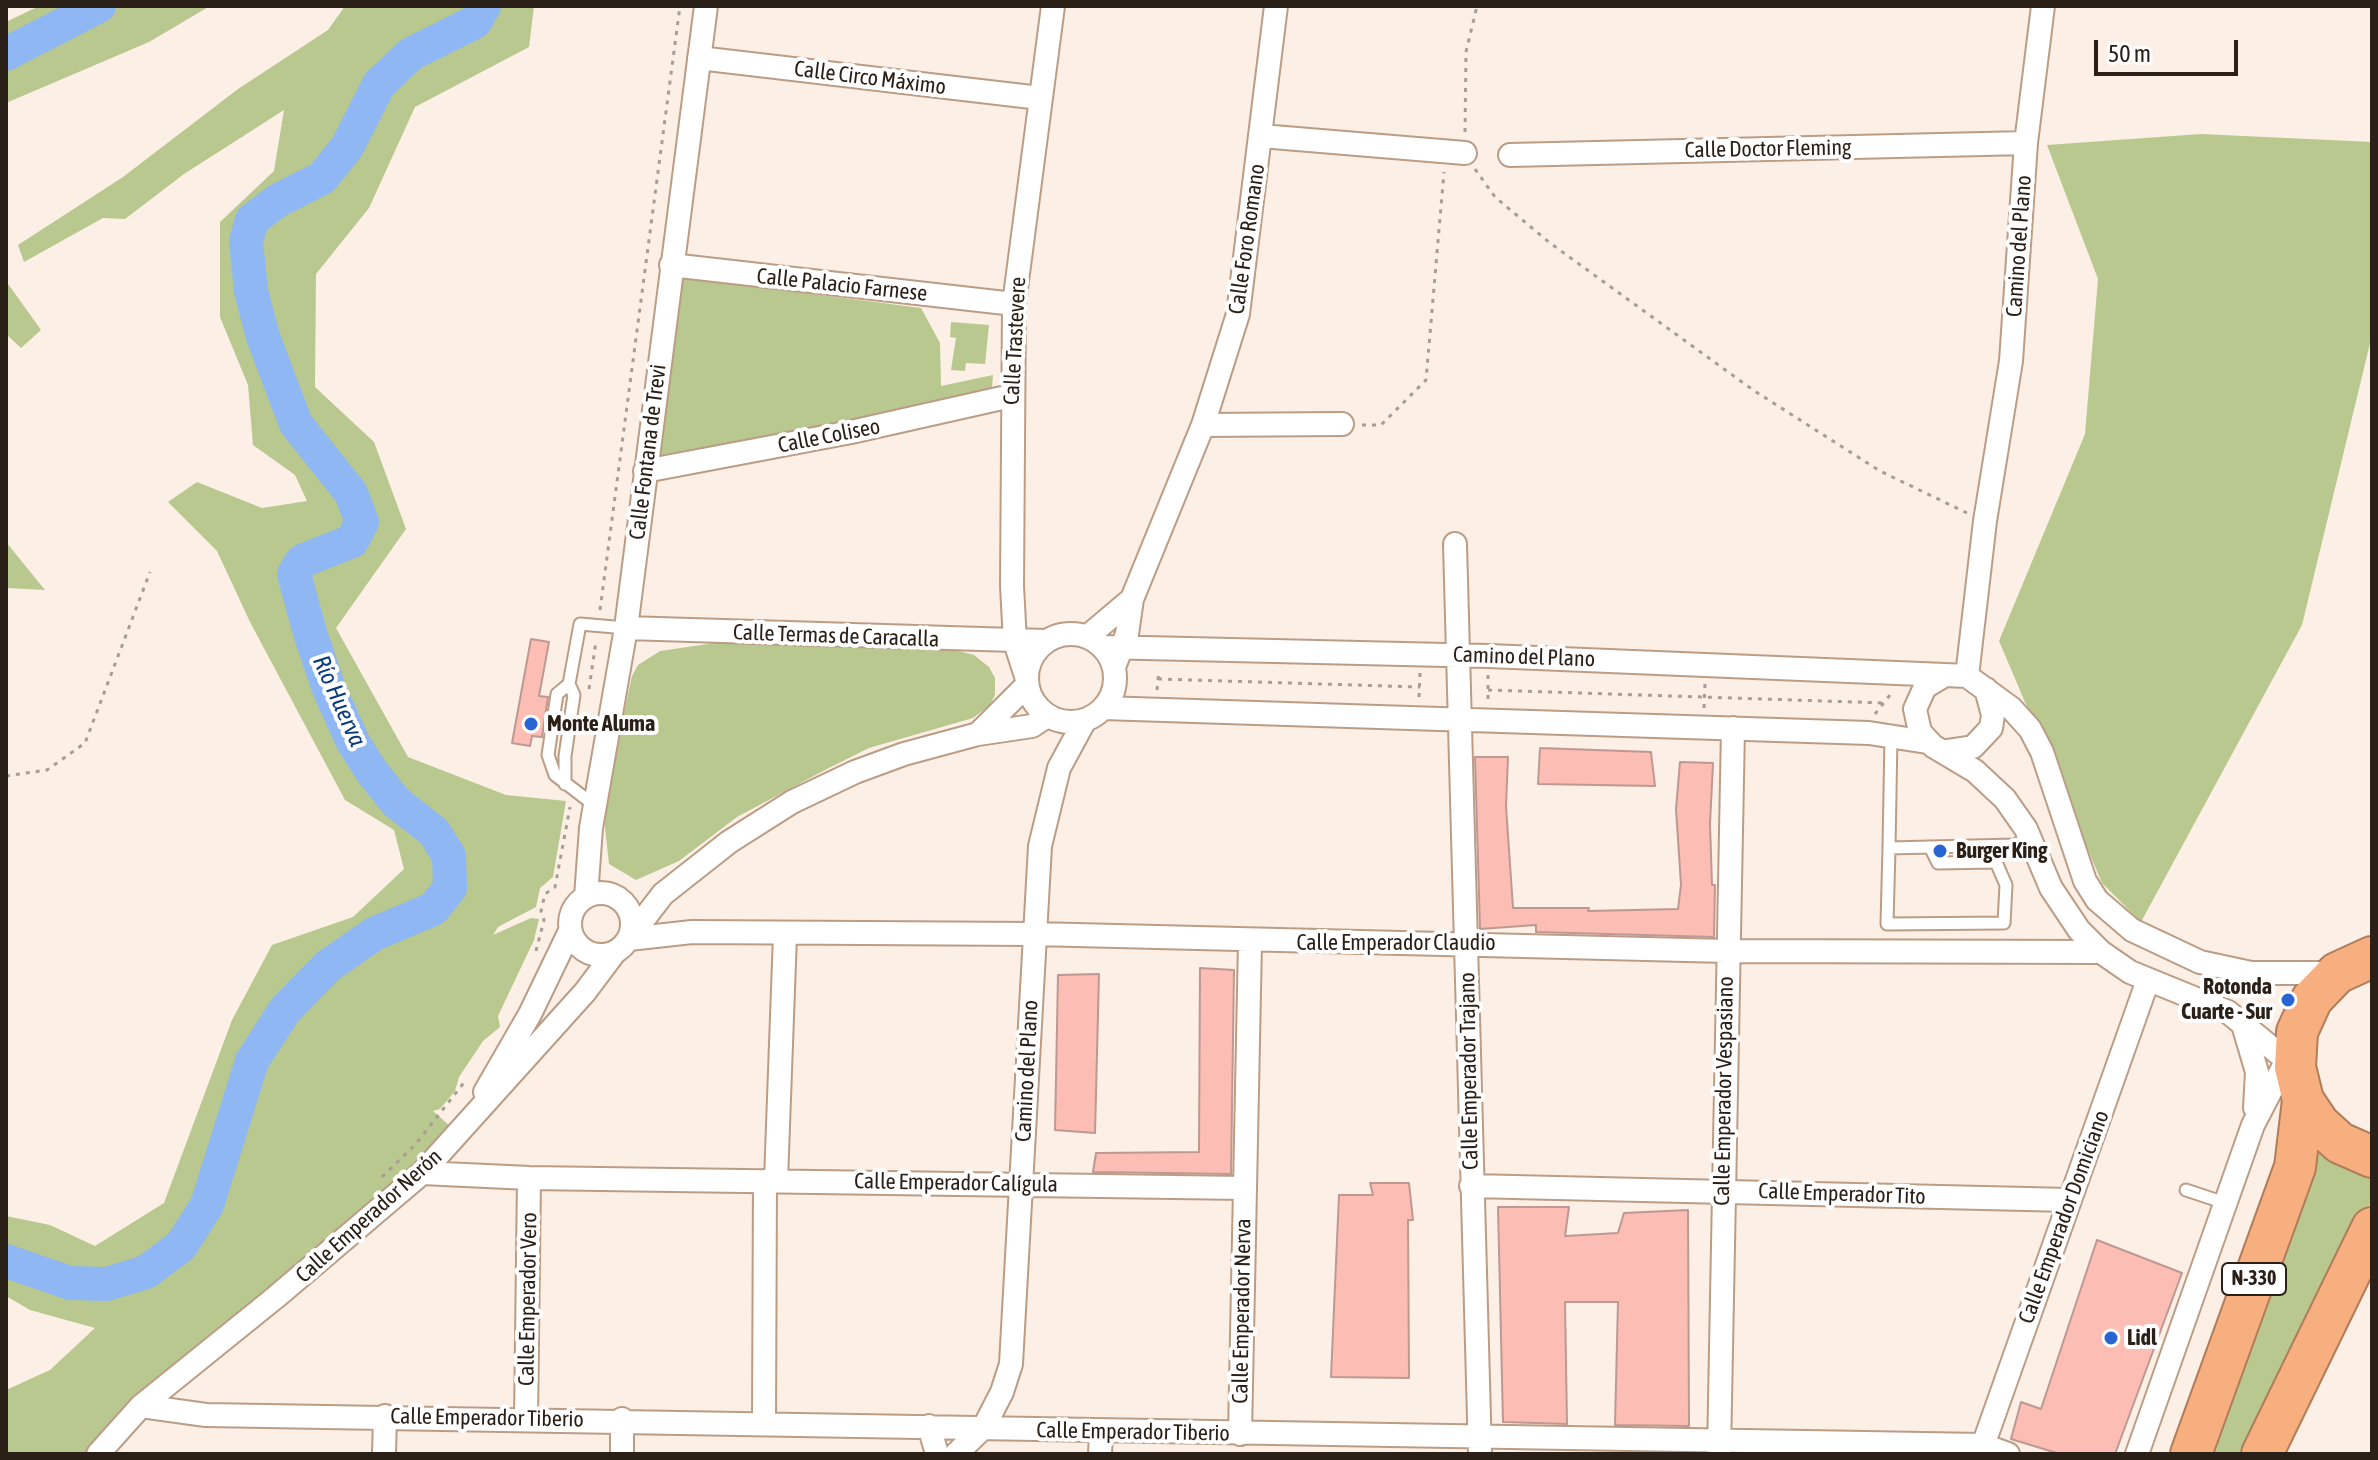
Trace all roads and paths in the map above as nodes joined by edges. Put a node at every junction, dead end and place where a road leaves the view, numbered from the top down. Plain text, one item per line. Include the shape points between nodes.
1 (680, 6) edge
2 (706, 6) edge
3 (1053, 6) edge
4 (1276, 6) edge
5 (1477, 6) edge
6 (2043, 6) edge
7 (699, 58) junction
8 (1040, 98) junction
9 (1261, 136) junction
10 (2026, 143) junction
11 (1455, 153) junction
12 (1510, 155) dead end
13 (671, 265) junction
14 (1014, 304) junction
15 (1011, 396) junction
16 (1342, 424) joint
17 (1203, 425) junction
18 (645, 471) junction
19 (1985, 521) junction
20 (1455, 544) dead end
21 (150, 572) dead end
22 (1132, 599) junction
23 (598, 626) junction
24 (626, 628) junction
25 (1046, 641) junction
26 (1015, 642) junction
27 (1104, 643) junction
28 (1160, 647) junction
29 (1420, 654) junction
30 (1456, 655) junction
31 (1489, 656) junction
32 (1706, 664) junction
33 (1905, 671) junction
34 (1158, 679) junction
35 (1966, 680) junction
36 (1026, 681) junction
37 (569, 684) junction
38 (1420, 687) junction
39 (1488, 690) junction
40 (588, 693) dead end
41 (1704, 697) junction
42 (1885, 703) junction
43 (1156, 710) junction
44 (1094, 714) junction
45 (1048, 717) junction
46 (1419, 717) junction
47 (1458, 718) junction
48 (1487, 719) junction
49 (1703, 727) junction
50 (1733, 728) junction
51 (978, 734) junction
52 (1880, 734) junction
53 (1937, 746) junction
54 (1059, 768) junction
55 (6, 776) edge
56 (569, 787) junction
57 (595, 806) junction
58 (2030, 838) junction
59 (1930, 847) junction
60 (1889, 848) junction
61 (663, 894) junction
62 (586, 897) junction
63 (620, 900) junction
64 (570, 931) junction
65 (692, 932) junction
66 (1035, 934) junction
67 (785, 935) junction
68 (1250, 942) junction
69 (1467, 942) junction
70 (625, 943) junction
71 (1727, 951) junction
72 (2101, 952) junction
73 (2363, 960) edge
74 (531, 964) dead end
75 (2148, 980) junction
76 (2241, 1022) junction
77 (2294, 1068) junction
78 (472, 1073) dead end
79 (468, 1125) junction
80 (2253, 1125) junction
81 (2372, 1157) edge
82 (422, 1173) junction
83 (529, 1178) junction
84 (771, 1180) junction
85 (1021, 1184) junction
86 (1471, 1186) junction
87 (373, 1187) dead end
88 (1245, 1188) junction
89 (2186, 1190) dead end
90 (1721, 1191) junction
91 (2069, 1200) junction
92 (2225, 1203) junction
93 (2372, 1228) edge
94 (141, 1406) junction
95 (385, 1416) junction
96 (622, 1419) junction
97 (526, 1420) junction
98 (764, 1423) junction
99 (929, 1426) junction
100 (984, 1427) junction
101 (1240, 1434) junction
102 (1100, 1443) edge
103 (1479, 1446) edge
104 (1719, 1448) edge
105 (1982, 1450) edge
106 (98, 1454) edge
107 (384, 1454) edge
108 (622, 1454) edge
109 (937, 1454) edge
110 (956, 1454) edge
111 (2008, 1454) edge
112 (2137, 1454) edge
113 (2191, 1454) edge
114 (2262, 1454) edge

1 - 23 path
2 - 7 street, Calle Fontana de Trevi
3 - 8 street, Calle Trastevere
4 - 9 street, Calle Foro Romano
5 - 11 path via 1466,52
6 - 10 street, Camino del Plano
7 - 8 street, Calle Circo Máximo
7 - 13 street, Calle Fontana de Trevi
8 - 14 street, Calle Trastevere
9 - 11 street
9 - 17 street, Calle Foro Romano via 1238,314
10 - 12 street, Calle Doctor Fleming
10 - 19 street, Camino del Plano via 2011,361
11 - 16 path via 1426,380 1381,425
11 - 19 path via 1495,197 1550,243 1753,390 1880,471
13 - 14 street, Calle Palacio Farnese
13 - 18 street, Calle Fontana de Trevi
14 - 15 street, Calle Trastevere
15 - 18 street, Calle Coliseo
15 - 26 street, Calle Trastevere
16 - 17 street
17 - 22 street, Calle Foro Romano
18 - 24 street, Calle Fontana de Trevi
19 - 35 street, Camino del Plano
20 - 30 street, Calle Emperador Trajano
21 - 55 path via 85,743 47,770
22 - 27 street, Calle Foro Romano
22 - 27 street, Calle Foro Romano
23 - 24 lane
23 - 37 lane via 580,624
23 - 40 path
24 - 26 street, Calle Termas de Caracalla
24 - 57 street, Calle Fontana de Trevi
25 - 26 street, Calle Termas de Caracalla
25 - 27 street via 1067,634
25 - 36 street via 1032,657
26 - 36 street, Calle Trastevere
27 - 28 street, Camino del Plano
27 - 44 street, Calle Foro Romano via 1115,685
28 - 29 street, Camino del Plano
28 - 34 path
29 - 30 street, Camino del Plano
29 - 38 path
30 - 31 street, Camino del Plano
30 - 47 street, Calle Emperador Trajano
31 - 32 street, Camino del Plano
31 - 39 path
32 - 33 street, Camino del Plano
32 - 41 path
33 - 35 street, Camino del Plano
33 - 42 path
34 - 38 path
34 - 43 path
35 - 53 street via 1934,680 1918,697 1916,721
35 - 53 street via 1992,701 1991,728 1973,747
35 - 73 street via 2011,708 2030,729 2085,881 2113,917 2158,945 2200,962 2251,973
36 - 45 street via 1033,703
36 - 51 street, Calle Emperador Nerón
37 - 56 lane via 574,695 565,756
37 - 56 lane via 557,694 548,755 555,775
38 - 46 path
39 - 41 path
39 - 48 path
41 - 42 path
41 - 49 path
42 - 52 path via 1870,720
43 - 44 street
43 - 46 street
44 - 45 street via 1066,723
44 - 54 street, Camino del Plano
45 - 51 street, Calle Emperador Nerón via 1032,726
45 - 54 street, Camino del Plano
46 - 47 street
47 - 48 street
47 - 69 street, Calle Emperador Trajano
48 - 49 street
49 - 50 street
50 - 52 street
50 - 71 street, Calle Emperador Vespasiano
51 - 61 street, Calle Emperador Nerón via 882,761 792,802 729,842
52 - 53 street
52 - 60 lane
53 - 58 street via 2005,799
54 - 66 street, Camino del Plano via 1040,846
56 - 57 lane
56 - 74 path via 555,887 545,894 541,936
57 - 62 street, Calle Fontana de Trevi
58 - 59 lane via 2014,845
58 - 72 street via 2063,910
59 - 60 lane
59 - 60 lane via 1938,863 1996,862 2006,885 2004,923 1887,924
61 - 63 street
61 - 65 street via 672,916
61 - 70 street, Calle Emperador Nerón
62 - 63 street via 604,893
62 - 64 street via 572,911
63 - 70 street via 631,917
64 - 70 street via 587,953 606,956
64 - 79 street
65 - 67 street, Calle Emperador Claudio
65 - 70 street, Calle Emperador Claudio
66 - 67 street, Calle Emperador Claudio
66 - 68 street, Calle Emperador Claudio
66 - 85 street, Camino del Plano
67 - 84 street
68 - 69 street, Calle Emperador Claudio
68 - 88 street
69 - 71 street, Calle Emperador Claudio
69 - 86 street, Calle Emperador Trajano
70 - 79 street, Calle Emperador Nerón
71 - 72 street, Calle Emperador Claudio
71 - 90 street, Calle Emperador Vespasiano
72 - 75 street
73 - 77 highway, N-330 via 2312,999
75 - 76 street via 2216,1004
75 - 91 street, Calle Emperador Domiciano
76 - 77 street
76 - 80 street via 2257,1072
77 - 80 street
77 - 81 highway via 2319,1124 2340,1143
77 - 113 highway, N-330 via 2295,1167
78 - 87 path via 415,1145
79 - 82 street, Calle Emperador Nerón
80 - 92 street
82 - 83 street, Calle Emperador Calígula
82 - 94 street, Calle Emperador Nerón
83 - 84 street, Calle Emperador Calígula
83 - 97 street, Calle Emperador Vero
84 - 85 street, Calle Emperador Calígula
84 - 98 street
85 - 88 street, Calle Emperador Calígula
85 - 100 street, Camino del Plano via 1011,1364
86 - 90 street, Calle Emperador Tito
86 - 103 street, Calle Emperador Trajano
88 - 101 street, Calle Emperador Nerva
89 - 92 lane
90 - 91 street, Calle Emperador Tito
90 - 104 street, Calle Emperador Vespasiano
91 - 105 street, Calle Emperador Domiciano
92 - 112 street
93 - 114 highway
94 - 95 street, Calle Emperador Tiberio via 206,1415
94 - 106 street, Calle Emperador Nerón
95 - 97 street, Calle Emperador Tiberio
95 - 107 street
96 - 97 street, Calle Emperador Tiberio
96 - 98 street, Calle Emperador Tiberio
96 - 108 street
98 - 99 street, Calle Emperador Tiberio
99 - 100 street, Calle Emperador Tiberio
99 - 109 street
100 - 102 street, Calle Emperador Tiberio
100 - 110 street, Camino del Plano
101 - 102 street, Calle Emperador Tiberio
101 - 103 street, Calle Emperador Tiberio
103 - 104 street, Calle Emperador Tiberio
104 - 105 street, Calle Emperador Tiberio
105 - 111 street, Calle Emperador Tiberio

